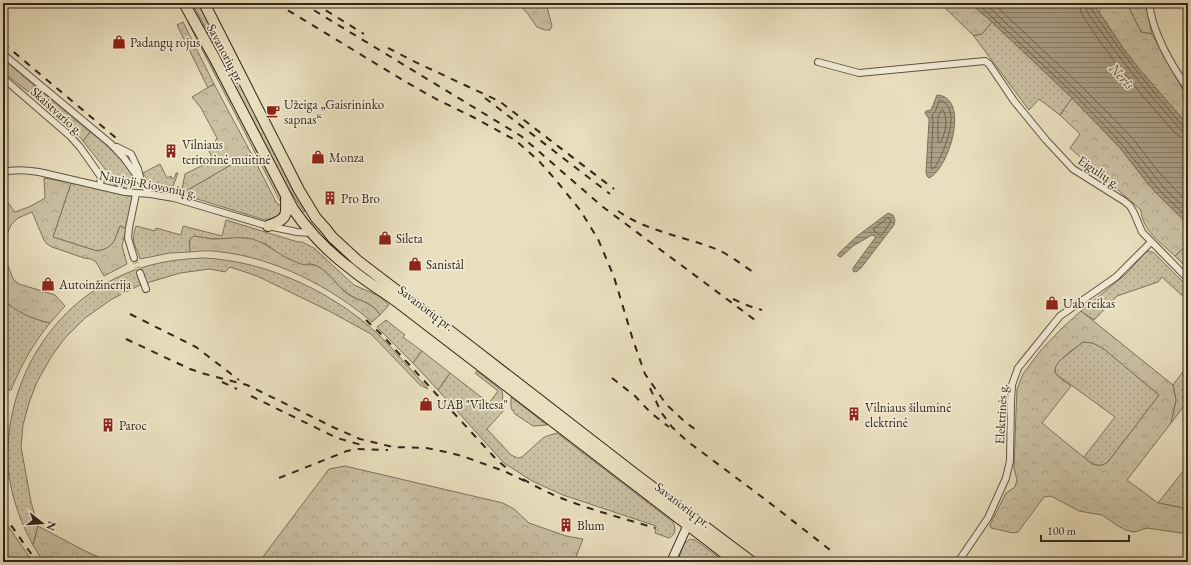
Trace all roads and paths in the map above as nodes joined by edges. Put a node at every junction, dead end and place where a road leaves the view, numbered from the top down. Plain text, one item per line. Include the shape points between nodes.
1 (184, 3) edge
2 (204, 3) edge
3 (1149, 3) edge
4 (227, 50) junction
5 (3, 54) edge
6 (215, 59) junction
7 (818, 62) dead end
8 (3, 78) edge
9 (1188, 89) edge
10 (3, 172) edge
11 (100, 186) junction
12 (136, 194) junction
13 (150, 194) junction
14 (285, 195) junction
15 (268, 226) junction
16 (325, 228) junction
17 (311, 233) junction
18 (1151, 242) junction
19 (134, 258) tunnel mouth
20 (140, 273) tunnel mouth
21 (1188, 279) edge
22 (146, 290) dead end
23 (690, 520) junction
24 (671, 562) edge
25 (736, 562) edge
26 (752, 562) edge
27 (958, 562) edge

1 - 6 highway, Savanorių pr.
2 - 4 highway, Savanorių pr.
3 - 9 street via 1158,38
4 - 6 highway via 218,50
4 - 16 highway, Savanorių pr. via 299,190
5 - 13 street via 112,144 131,154
6 - 14 highway, Savanorių pr.
7 - 18 street, Eigulių g. via 859,73 985,61 1046,140 1073,169 1130,206 1142,232
8 - 11 street, Skaistvario g. via 80,147 100,177
10 - 11 street, Naujoji Riovonių g. via 25,170
11 - 12 street, Naujoji Riovonių g.
12 - 13 street, Naujoji Riovonių g.
12 - 19 street via 128,238
13 - 15 street, Naujoji Riovonių g. via 174,198
14 - 15 highway via 285,217
14 - 17 highway, Savanorių pr.
15 - 17 street, Naujoji Riovonių g.
16 - 17 highway
16 - 23 highway, Savanorių pr. via 358,261 635,474
17 - 23 highway, Savanorių pr. via 350,269
18 - 21 street, Eigulių g.
18 - 27 street, Elektrinės g. via 1116,277 1060,316 1018,368 1012,385 1010,461 1006,478 988,518
20 - 22 street
23 - 24 main road
23 - 25 highway, Savanorių pr.
23 - 26 highway, Savanorių pr.

